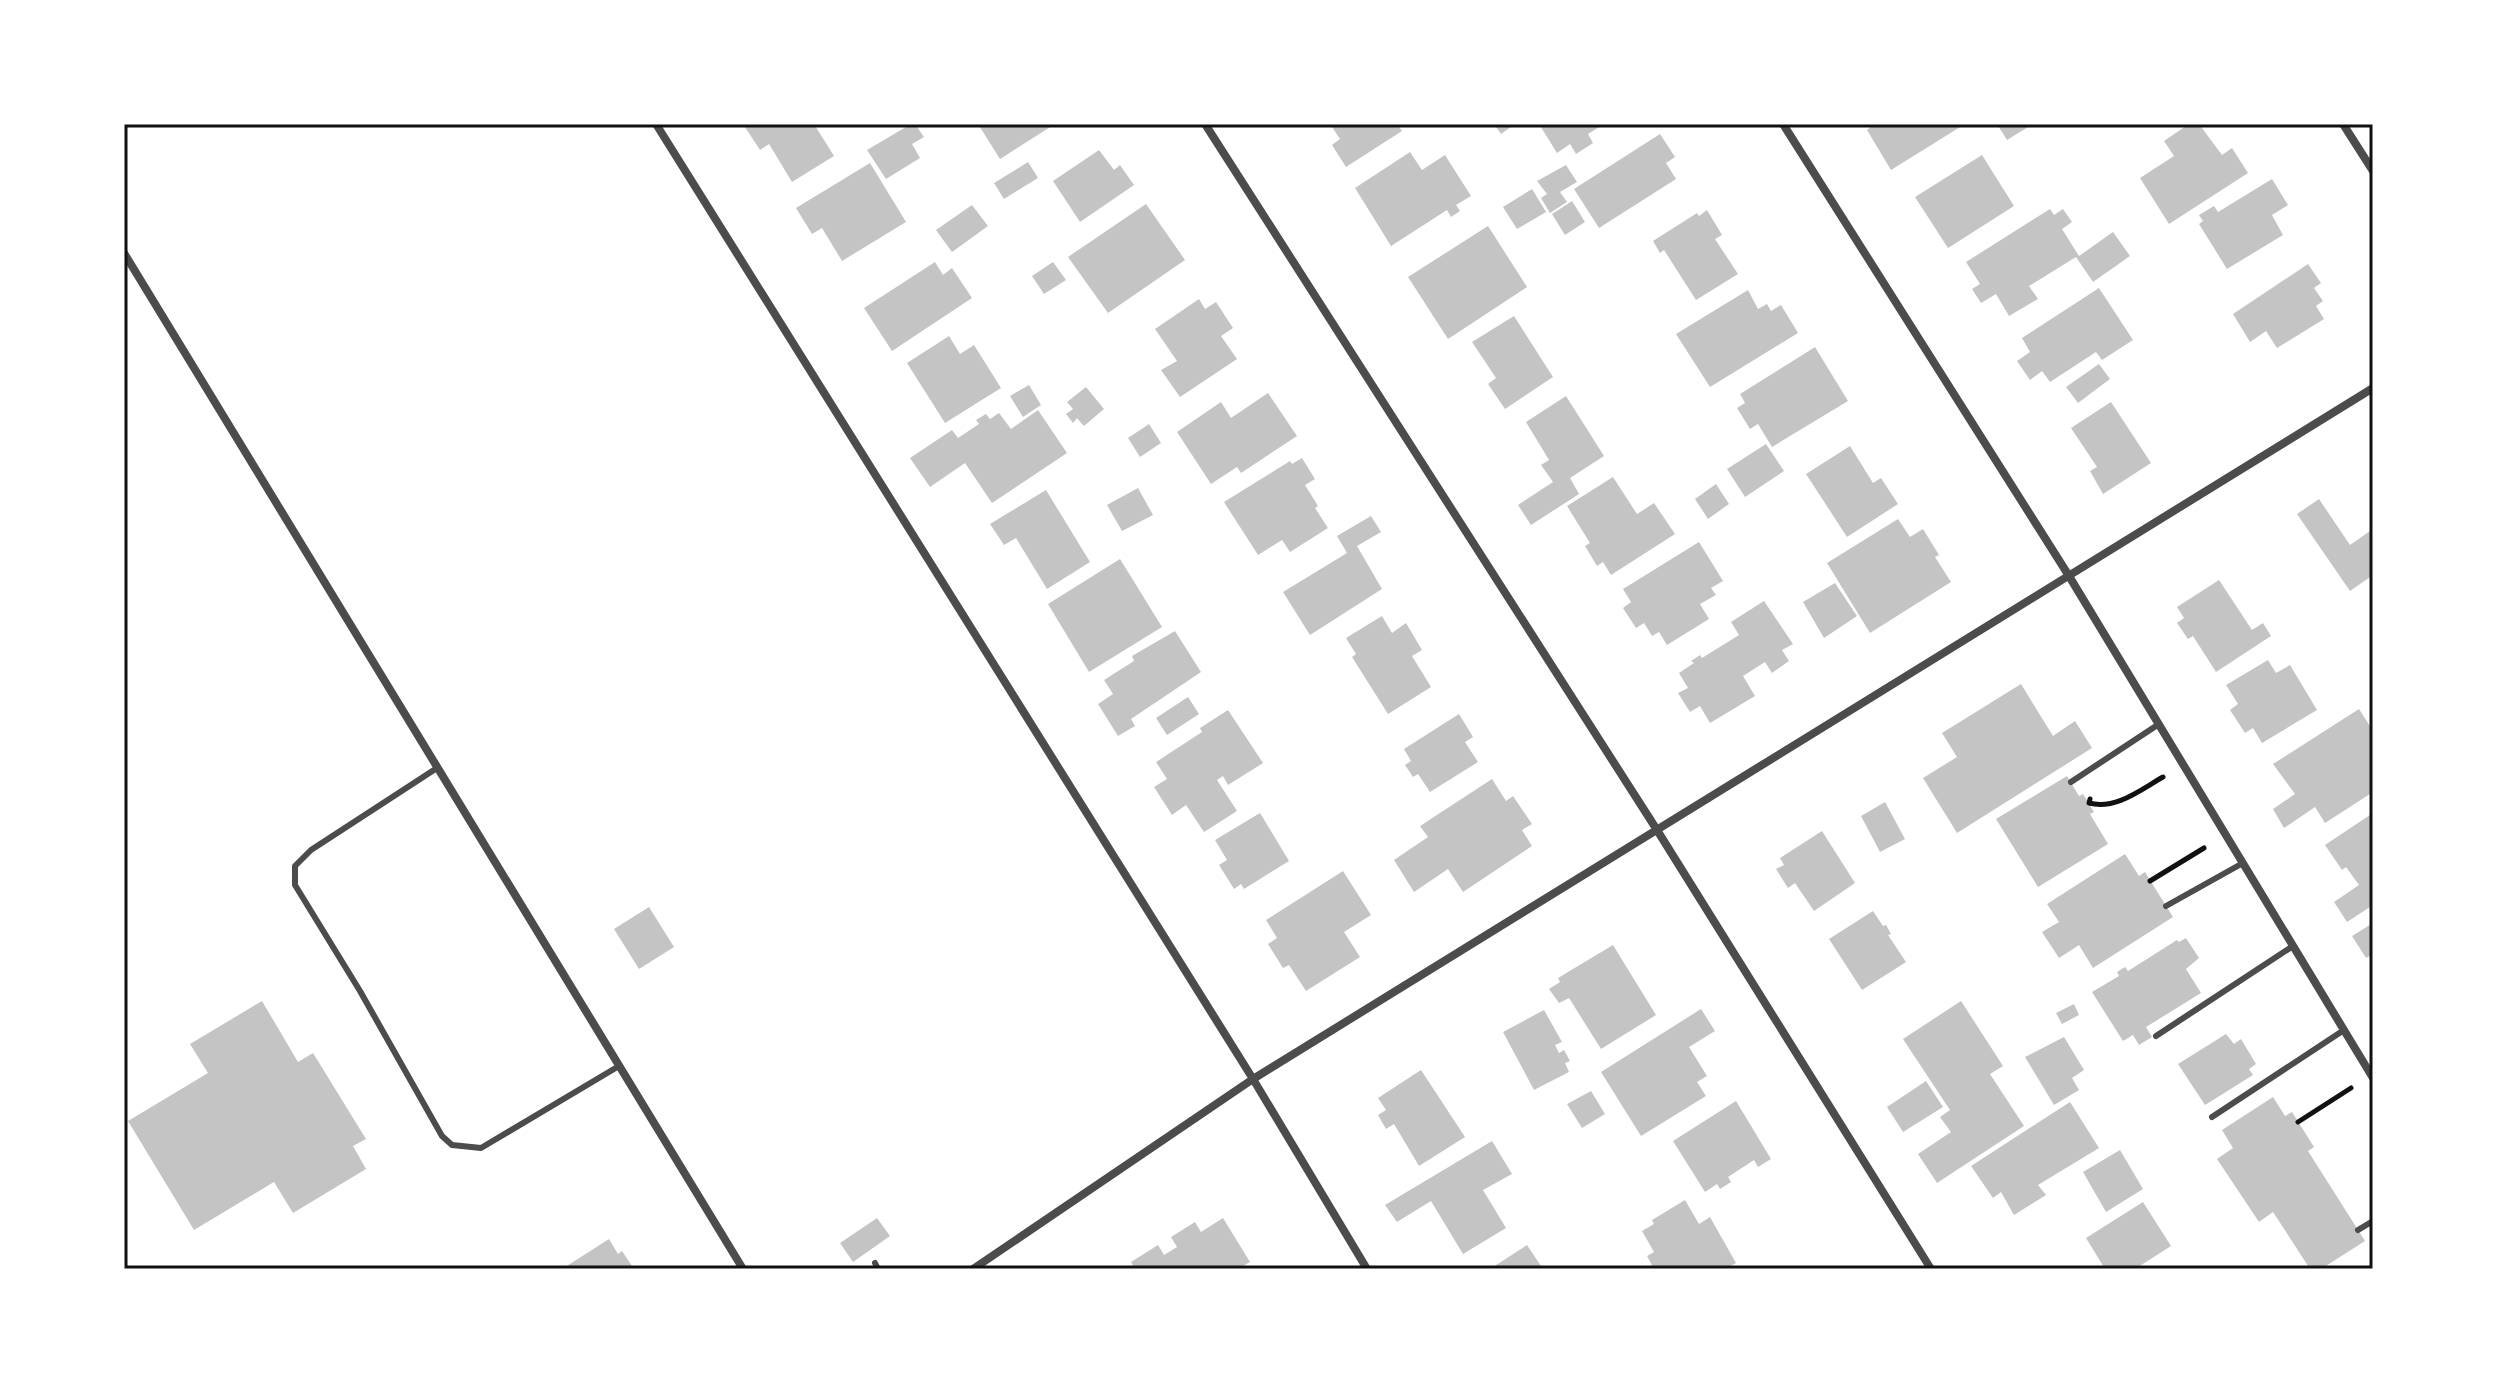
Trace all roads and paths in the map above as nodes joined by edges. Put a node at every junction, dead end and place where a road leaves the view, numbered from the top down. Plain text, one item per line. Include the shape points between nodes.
1 (656, 124) edge
2 (1205, 124) edge
3 (1783, 124) edge
4 (2343, 124) edge
5 (2373, 171) edge
6 (124, 253) edge
7 (2373, 388) edge
8 (2069, 576) junction
9 (2159, 724) junction
10 (2183, 765) junction
11 (437, 768) junction
12 (2087, 772) junction
13 (2071, 782) dead end
14 (1657, 830) junction
15 (2225, 834) junction
16 (2243, 863) junction
17 (2150, 881) dead end
18 (2166, 906) dead end
19 (2293, 946) junction
20 (2344, 1030) junction
21 (2156, 1036) dead end
22 (619, 1066) junction
23 (2372, 1077) edge
24 (1253, 1079) junction
25 (2212, 1117) dead end
26 (2298, 1122) dead end
27 (2373, 1221) edge
28 (2358, 1230) dead end
29 (743, 1269) edge
30 (973, 1269) edge
31 (1367, 1269) edge
32 (1931, 1269) edge

1 - 24 street
2 - 14 street
3 - 8 street
4 - 5 street
6 - 11 street
7 - 8 street
8 - 9 street
8 - 14 street
9 - 10 street
9 - 12 lane
10 - 12 path via 2103,807 2089,803
10 - 15 street
11 - 22 street
11 - 22 lane via 311,850 295,866 295,885 442,1136 452,1145 481,1148
12 - 13 lane
14 - 24 street
14 - 32 street
15 - 16 street
15 - 17 path
16 - 18 lane
16 - 19 street
19 - 20 street
19 - 21 lane
20 - 23 street
20 - 25 lane
22 - 29 street
23 - 26 path
24 - 30 street
24 - 31 street
27 - 28 lane

